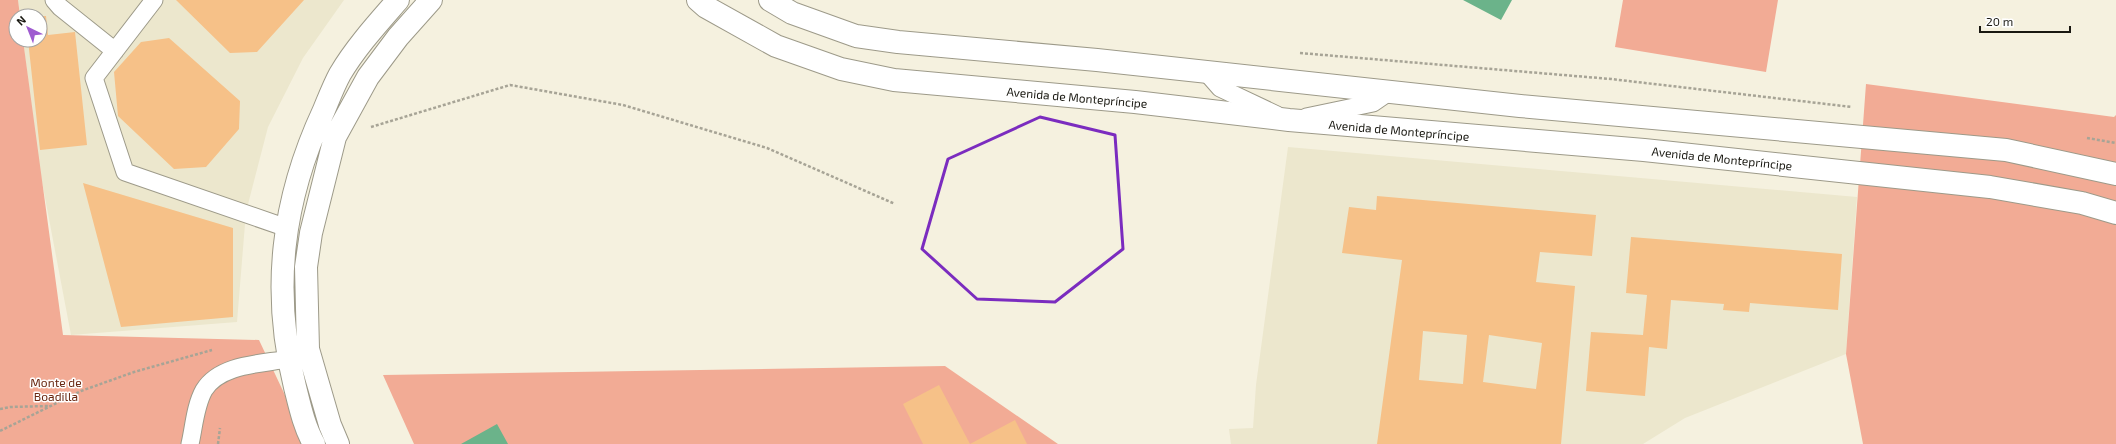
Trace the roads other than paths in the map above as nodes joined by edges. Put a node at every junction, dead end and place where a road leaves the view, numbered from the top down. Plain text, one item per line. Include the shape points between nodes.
1 (54, 0) edge
2 (154, 0) edge
3 (398, 0) edge
4 (431, 0) edge
5 (698, 0) edge
6 (770, 0) edge
7 (115, 51) junction
8 (1206, 72) junction
9 (1389, 92) junction
10 (1289, 120) junction
11 (2116, 174) edge
12 (2116, 213) edge
13 (287, 228) junction
14 (288, 359) junction
15 (190, 444) edge
16 (314, 444) edge
17 (338, 444) edge

1 - 7 lane
2 - 7 lane
3 - 13 street via 340,74 308,145 298,176
4 - 17 street via 398,37 368,77 335,137 311,234 306,267 308,349
5 - 10 street, Avenida de Montepríncipe via 776,46 841,69 894,80 1135,102
6 - 8 street via 792,13 856,36
7 - 13 lane via 94,78 125,172
8 - 9 street
8 - 10 lane via 1220,88
9 - 10 lane via 1373,103
9 - 11 street via 2006,150
10 - 12 street, Avenida de Montepríncipe via 1644,150 1982,186 2082,203
13 - 14 street via 281,273
14 - 15 lane via 220,374 204,391 198,405
14 - 16 street via 305,428

